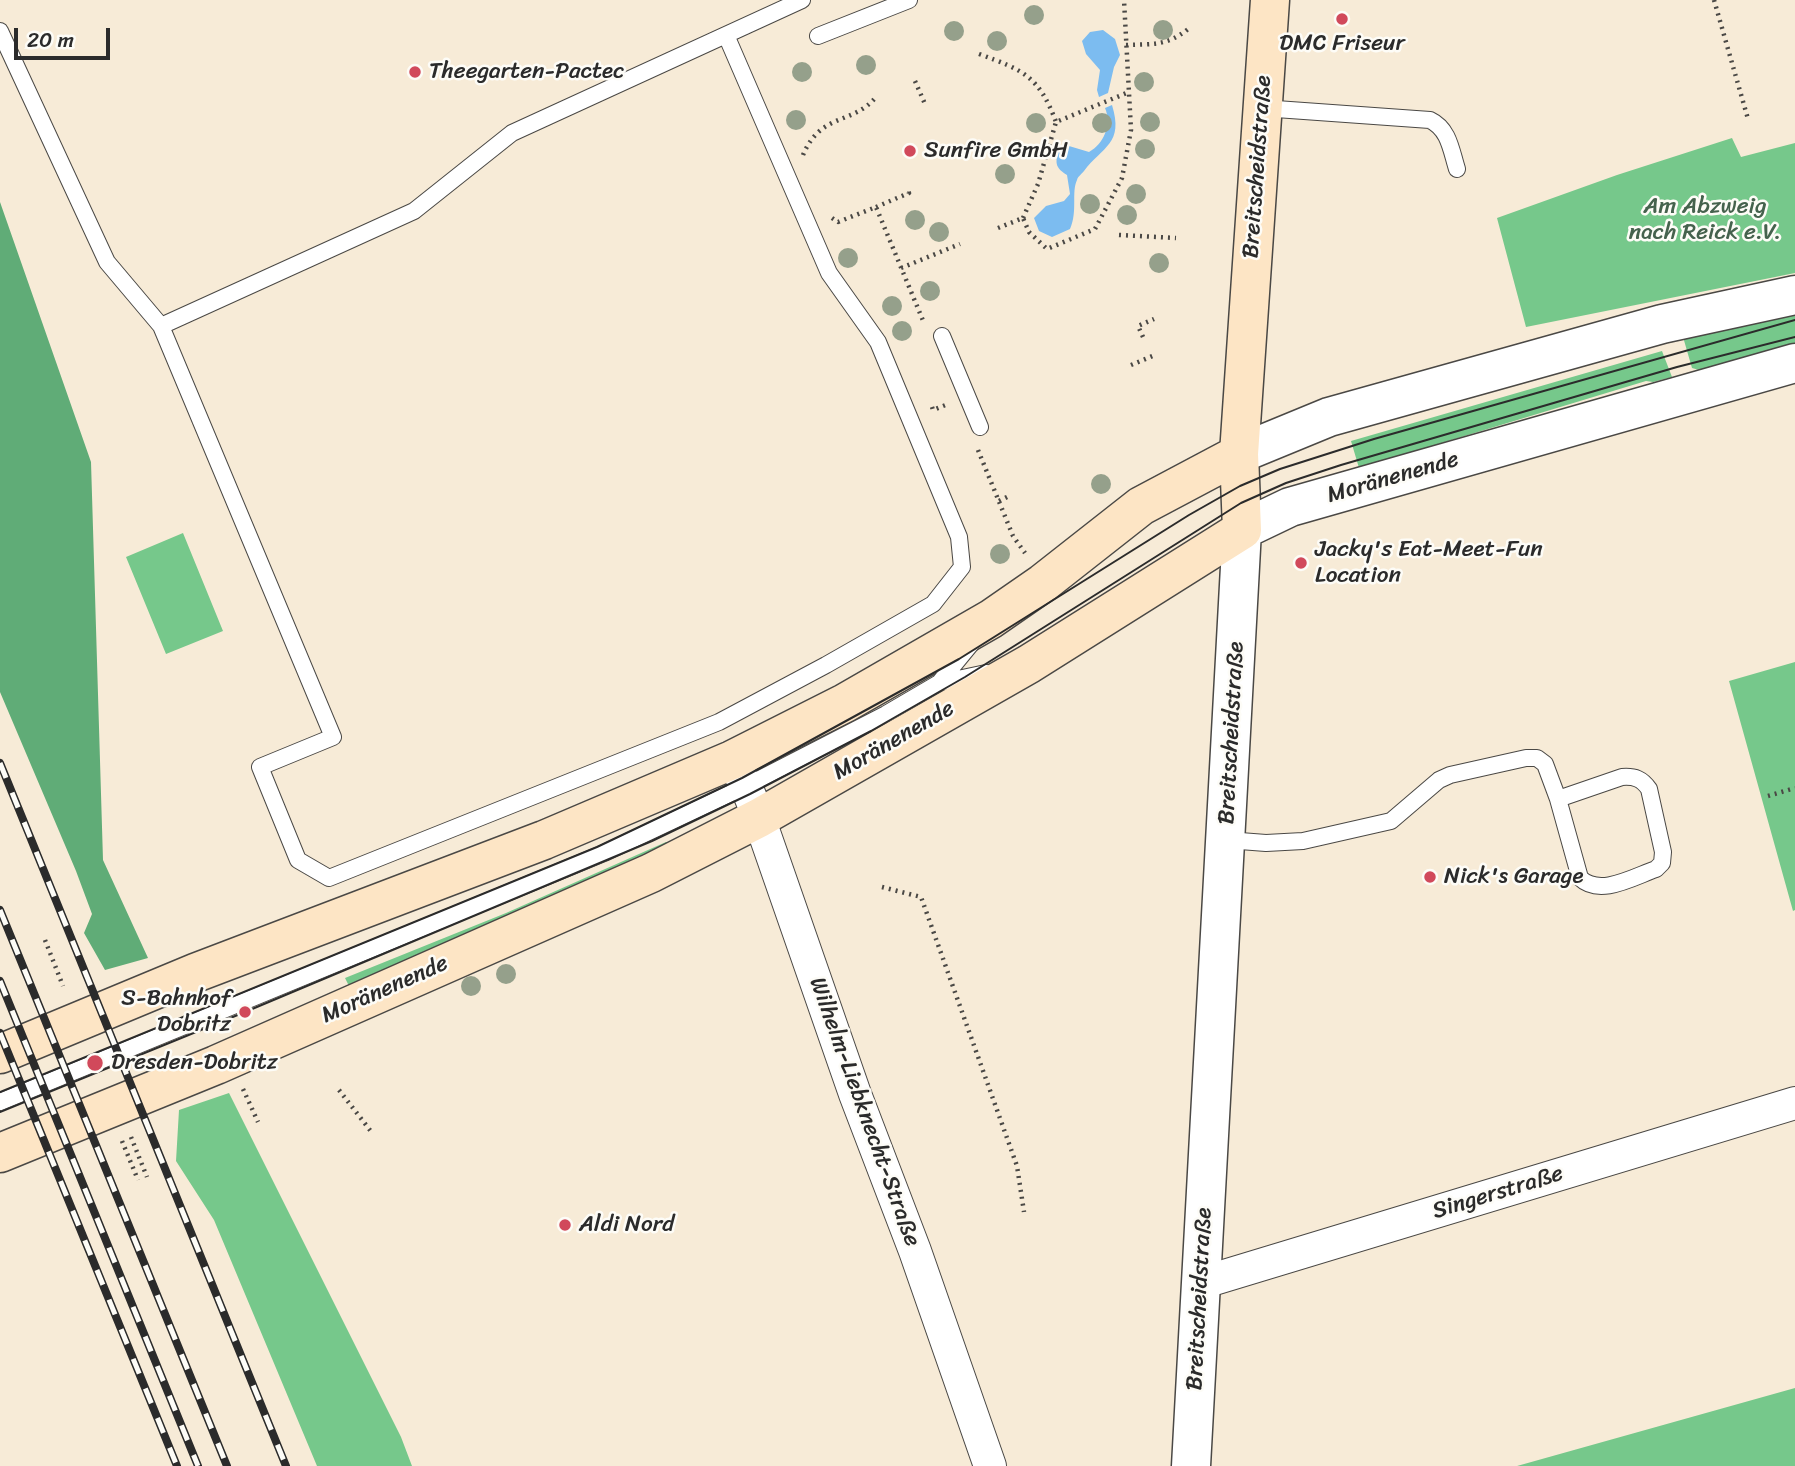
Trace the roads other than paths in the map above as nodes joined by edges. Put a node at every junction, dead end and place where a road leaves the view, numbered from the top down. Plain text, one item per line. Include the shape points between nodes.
1 (802, 0) edge
2 (909, 0) edge
3 (1270, 0) edge
4 (0, 31) edge
5 (726, 35) junction
6 (818, 36) dead end
7 (1262, 108) junction
8 (1457, 169) dead end
9 (1795, 295) edge
10 (161, 326) junction
11 (935, 333) road end
12 (1795, 363) edge
13 (977, 434) road end
14 (1239, 453) junction
15 (1242, 530) junction
16 (991, 619) junction
17 (1030, 664) junction
18 (939, 683) junction
19 (746, 788) junction
20 (1558, 799) junction
21 (1227, 840) junction
22 (0, 1054) edge
23 (0, 1102) edge
24 (1795, 1103) edge
25 (0, 1153) edge
26 (1201, 1283) junction
27 (990, 1466) edge
28 (1191, 1466) edge

1 - 5 lane
2 - 6 lane
3 - 7 main road, Breitscheidstraße
4 - 10 lane via 107,262
5 - 10 lane via 512,133 414,211
5 - 10 lane via 829,273 878,342 960,537 961,567 933,604 719,722 329,878 298,860 260,767 333,737
7 - 8 lane via 1430,120 1446,132
7 - 14 main road, Breitscheidstraße
9 - 14 street, Moränenende via 1662,324 1329,417
11 - 13 lane
12 - 15 street, Moränenende via 1290,507
14 - 15 main road, Breitscheidstraße
14 - 16 main road, Moränenende via 1141,506
15 - 17 main road, Moränenende
15 - 21 street, Breitscheidstraße
16 - 18 lane
16 - 19 main road, Moränenende via 845,703
17 - 18 lane
17 - 19 main road, Moränenende
18 - 19 lane
19 - 22 main road, Moränenende via 544,840 195,973
19 - 23 lane via 604,853
19 - 25 main road, Moränenende via 602,896 216,1065
19 - 27 street, Wilhelm-Liebknecht-Straße
20 - 20 lane via 1580,878 1587,885 1598,888 1662,863 1650,789 1643,781 1622,777
20 - 21 lane via 1545,764 1526,758 1439,780 1391,821 1303,841
21 - 26 street, Breitscheidstraße
24 - 26 street, Singerstraße
26 - 28 street, Breitscheidstraße

